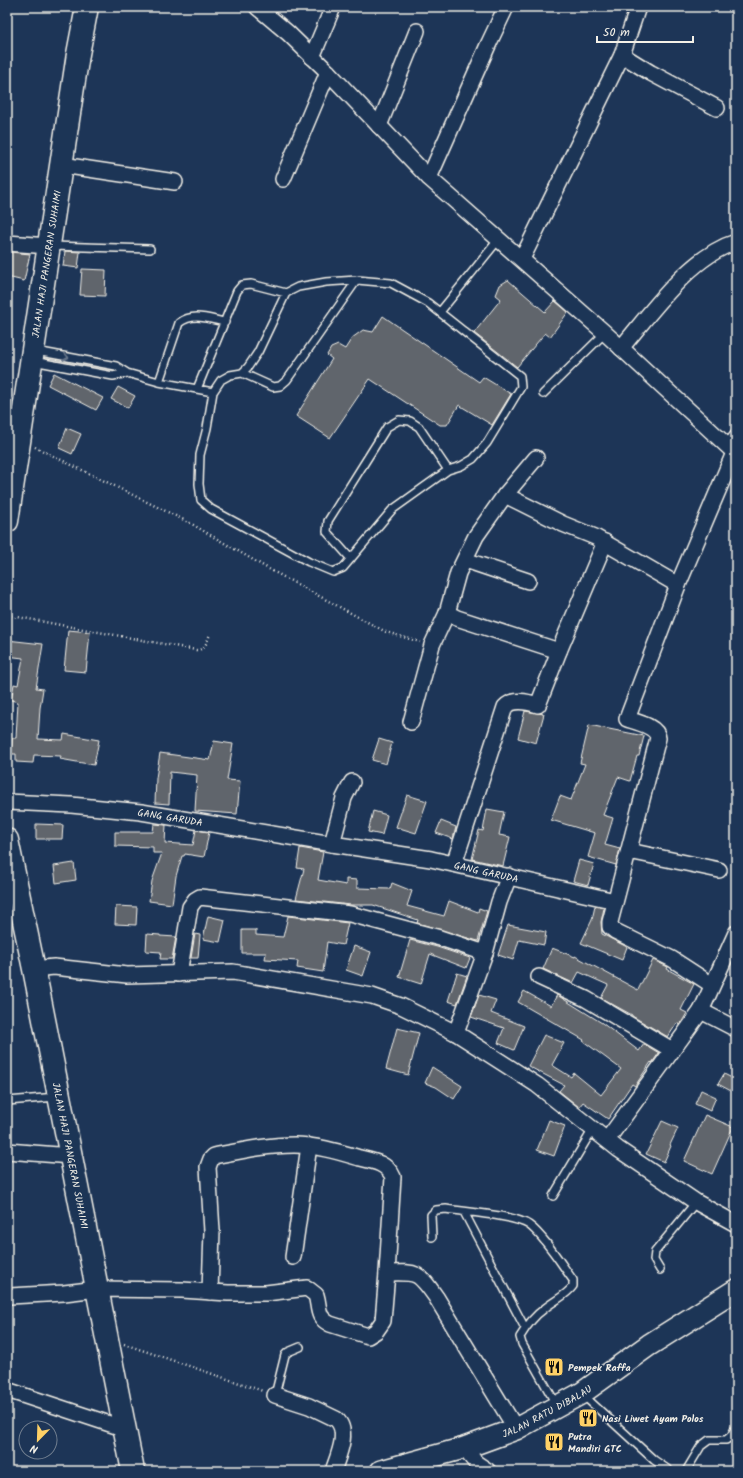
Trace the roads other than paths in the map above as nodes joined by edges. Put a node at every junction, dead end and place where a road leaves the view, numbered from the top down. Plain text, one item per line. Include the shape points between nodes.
1 (88, 7) edge
2 (257, 7) edge
3 (332, 7) edge
4 (506, 7) edge
5 (638, 7) edge
6 (417, 31) dead end
7 (622, 55) junction
8 (312, 57) junction
9 (328, 72) junction
10 (717, 108) dead end
11 (379, 126) junction
12 (62, 165) junction
13 (429, 178) junction
14 (283, 179) dead end
15 (175, 182) dead end
16 (499, 239) junction
17 (736, 242) edge
18 (7, 243) edge
19 (50, 246) junction
20 (150, 249) dead end
21 (522, 259) junction
22 (357, 280) junction
23 (286, 293) junction
24 (440, 312) junction
25 (225, 322) junction
26 (604, 333) junction
27 (621, 348) junction
28 (33, 356) junction
29 (127, 373) junction
30 (242, 373) junction
31 (159, 382) junction
32 (196, 389) junction
33 (212, 392) junction
34 (543, 394) dead end
35 (736, 432) edge
36 (16, 433) edge
37 (732, 451) edge
38 (536, 458) dead end
39 (448, 470) junction
40 (505, 495) junction
41 (7, 521) edge
42 (605, 542) junction
43 (351, 559) junction
44 (465, 560) junction
45 (528, 581) dead end
46 (678, 585) junction
47 (447, 613) junction
48 (559, 651) junction
49 (411, 722) dead end
50 (352, 782) dead end
51 (7, 802) edge
52 (7, 840) edge
53 (332, 844) junction
54 (628, 851) junction
55 (454, 864) junction
56 (719, 870) dead end
57 (509, 876) junction
58 (615, 901) junction
59 (736, 933) edge
60 (485, 953) junction
61 (34, 969) junction
62 (179, 974) junction
63 (539, 977) dead end
64 (712, 985) junction
65 (701, 1011) junction
66 (736, 1029) edge
67 (456, 1033) junction
68 (672, 1050) junction
69 (59, 1097) junction
70 (7, 1101) edge
71 (593, 1129) junction
72 (607, 1140) junction
73 (309, 1146) junction
74 (7, 1151) edge
75 (71, 1156) junction
76 (553, 1196) dead end
77 (696, 1202) junction
78 (464, 1212) junction
79 (736, 1224) edge
80 (432, 1237) dead end
81 (293, 1257) dead end
82 (660, 1270) dead end
83 (386, 1273) junction
84 (97, 1289) junction
85 (736, 1290) edge
86 (210, 1292) junction
87 (10, 1296) dead end
88 (525, 1328) junction
89 (300, 1347) dead end
90 (7, 1390) edge
91 (582, 1393) junction
92 (275, 1395) joint
93 (557, 1406) junction
94 (736, 1427) edge
95 (125, 1429) junction
96 (516, 1429) junction
97 (464, 1448) junction
98 (484, 1470) edge
99 (133, 1471) edge
100 (333, 1471) edge
101 (381, 1471) edge
102 (670, 1471) edge
103 (686, 1471) edge

1 - 12 main road, JALAN HAJI PANGERAN SUHAIMI via 78,54
2 - 8 street
3 - 8 street
4 - 13 street
5 - 7 street
6 - 11 street
7 - 10 street
7 - 21 street
8 - 9 street
9 - 11 street
9 - 14 street
11 - 13 street
12 - 15 street
12 - 19 main road, JALAN HAJI PANGERAN SUHAIMI
13 - 16 street
16 - 21 street
16 - 24 lane
17 - 27 street via 702,261 676,283
18 - 19 street
19 - 20 lane
19 - 28 main road, JALAN HAJI PANGERAN SUHAIMI
21 - 26 street
22 - 23 lane via 298,286
22 - 24 lane via 391,283
22 - 30 lane via 288,380 280,386 272,387
23 - 25 lane via 251,284 242,285 237,291
23 - 30 lane via 258,352
24 - 39 lane via 520,376 521,383 487,444 474,459
25 - 31 lane via 193,316 179,322
25 - 32 lane
26 - 27 street
26 - 34 lane
27 - 37 street
28 -> 29 lane via 116,366
28 - 29 lane via 113,376
28 - 36 main road, JALAN HAJI PANGERAN SUHAIMI
29 - 31 lane
30 - 33 lane via 221,380
31 - 32 lane
32 - 33 lane
33 - 43 lane via 200,455 198,484 201,500 211,509 309,562 333,572 343,568
35 - 37 lane
36 - 41 main road, JALAN HAJI PANGERAN SUHAIMI
37 - 46 street
38 - 40 street
39 - 43 lane via 392,510
39 - 43 lane via 419,427 410,421 399,420 387,427 328,521 327,532
40 - 42 street
40 - 44 street via 476,536
42 - 46 street
42 - 48 street
44 - 45 street
44 - 47 street via 458,573
46 - 54 street via 627,719 658,734
47 - 48 street
47 - 49 street via 432,645
48 - 55 street via 538,705 516,702 505,707
50 - 53 street via 344,798
51 - 53 street, GANG GARUDA via 141,812
52 - 61 main road, JALAN HAJI PANGERAN SUHAIMI
53 - 55 street, GANG GARUDA
54 - 56 street
54 - 58 street
55 - 57 street, GANG GARUDA
57 - 58 street, GANG GARUDA
57 - 60 street
58 - 64 street via 610,928 672,959
59 - 64 street
60 - 62 street via 350,914 200,898 190,907
60 - 67 street
61 - 62 street via 54,967 127,975
61 - 69 main road, JALAN HAJI PANGERAN SUHAIMI
62 - 67 street via 233,972 372,996 401,1006
63 - 68 street via 586,998
64 - 65 street
65 - 66 street
65 - 68 street
67 - 71 street via 537,1085
68 - 72 street
69 - 70 lane
69 - 75 main road, JALAN HAJI PANGERAN SUHAIMI
71 - 72 street
71 - 76 lane
72 - 77 street
73 - 81 street
73 - 83 street via 380,1163 391,1172 394,1177
73 - 86 street via 261,1148 214,1156 211,1159 208,1167 212,1224
74 - 75 street
75 - 84 main road, JALAN HAJI PANGERAN SUHAIMI
77 - 79 street
77 - 82 lane via 655,1252 654,1260
78 - 80 lane via 436,1210 431,1215
78 - 88 lane
78 - 88 lane via 512,1218 528,1224 537,1232 573,1280 574,1286 569,1292 543,1309
83 - 86 street via 383,1321 376,1331 368,1336 325,1321 320,1317 316,1295 307,1288 266,1293
83 - 96 street via 416,1274 424,1279
84 - 86 street
84 - 87 street
84 - 95 main road, JALAN HAJI PANGERAN SUHAIMI
85 - 91 main road, JALAN RATU DIBALAU via 649,1345
88 - 93 lane via 520,1337 522,1344
89 - 92 lane via 285,1355
90 - 95 street
91 - 93 main road, JALAN RATU DIBALAU
91 - 102 lane via 654,1460
92 - 100 street via 309,1406 339,1421 342,1440
93 - 96 main road, JALAN RATU DIBALAU
94 - 103 lane via 726,1440 709,1440 701,1446
95 - 99 main road, JALAN HAJI PANGERAN SUHAIMI
96 - 97 main road, JALAN RATU DIBALAU
97 - 98 street
97 - 101 main road, JALAN RATU DIBALAU

